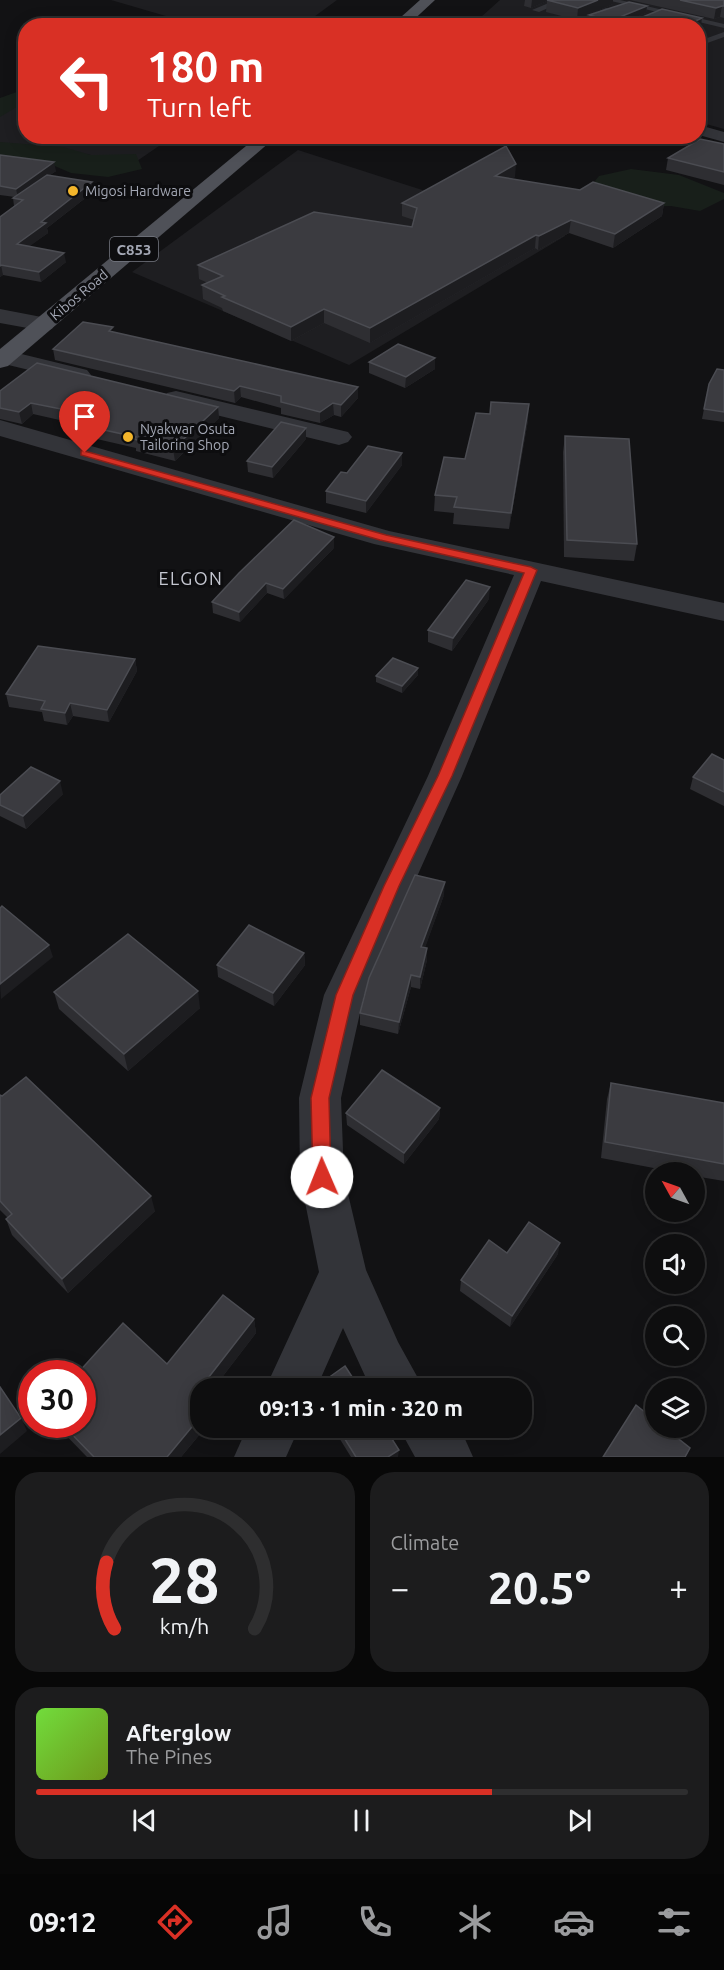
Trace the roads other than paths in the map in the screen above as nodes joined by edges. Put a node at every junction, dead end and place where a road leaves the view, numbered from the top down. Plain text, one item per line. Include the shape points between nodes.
1 (428, 0) edge
2 (563, 0) edge
3 (611, 0) edge
4 (627, 4) junction
5 (536, 10) dead end
6 (661, 12) junction
7 (408, 18) edge
8 (590, 18) edge
9 (642, 18) edge
10 (688, 18) edge
11 (706, 22) edge
12 (724, 26) edge
13 (724, 34) edge
14 (706, 41) edge
15 (706, 132) edge
16 (724, 137) edge
17 (259, 144) edge
18 (0, 316) edge
19 (44, 324) junction
20 (2, 359) edge
21 (97, 379) edge
22 (154, 393) edge
23 (0, 428) edge
24 (339, 437) dead end
25 (531, 570) junction
26 (724, 612) edge
27 (343, 1273) junction
28 (295, 1378) edge
29 (392, 1378) edge
30 (269, 1438) edge
31 (432, 1438) edge
32 (260, 1457) edge
33 (447, 1457) edge

1 - 7 main road
2 - 5 lane
3 - 4 lane
4 - 6 lane
4 - 8 lane
6 - 9 lane
6 - 10 lane
11 - 12 lane
13 - 14 lane
15 - 16 street
17 - 19 main road, Kibos Road / C853
18 - 19 street
19 - 20 main road, Kibos Road / C853
20 - 21 street
22 - 24 street
23 - 25 street via 384,538
25 - 26 street
25 - 27 street via 445,776 345,995 320,1098 322,1177
27 - 28 street
27 - 29 street
30 - 32 street
31 - 33 street

